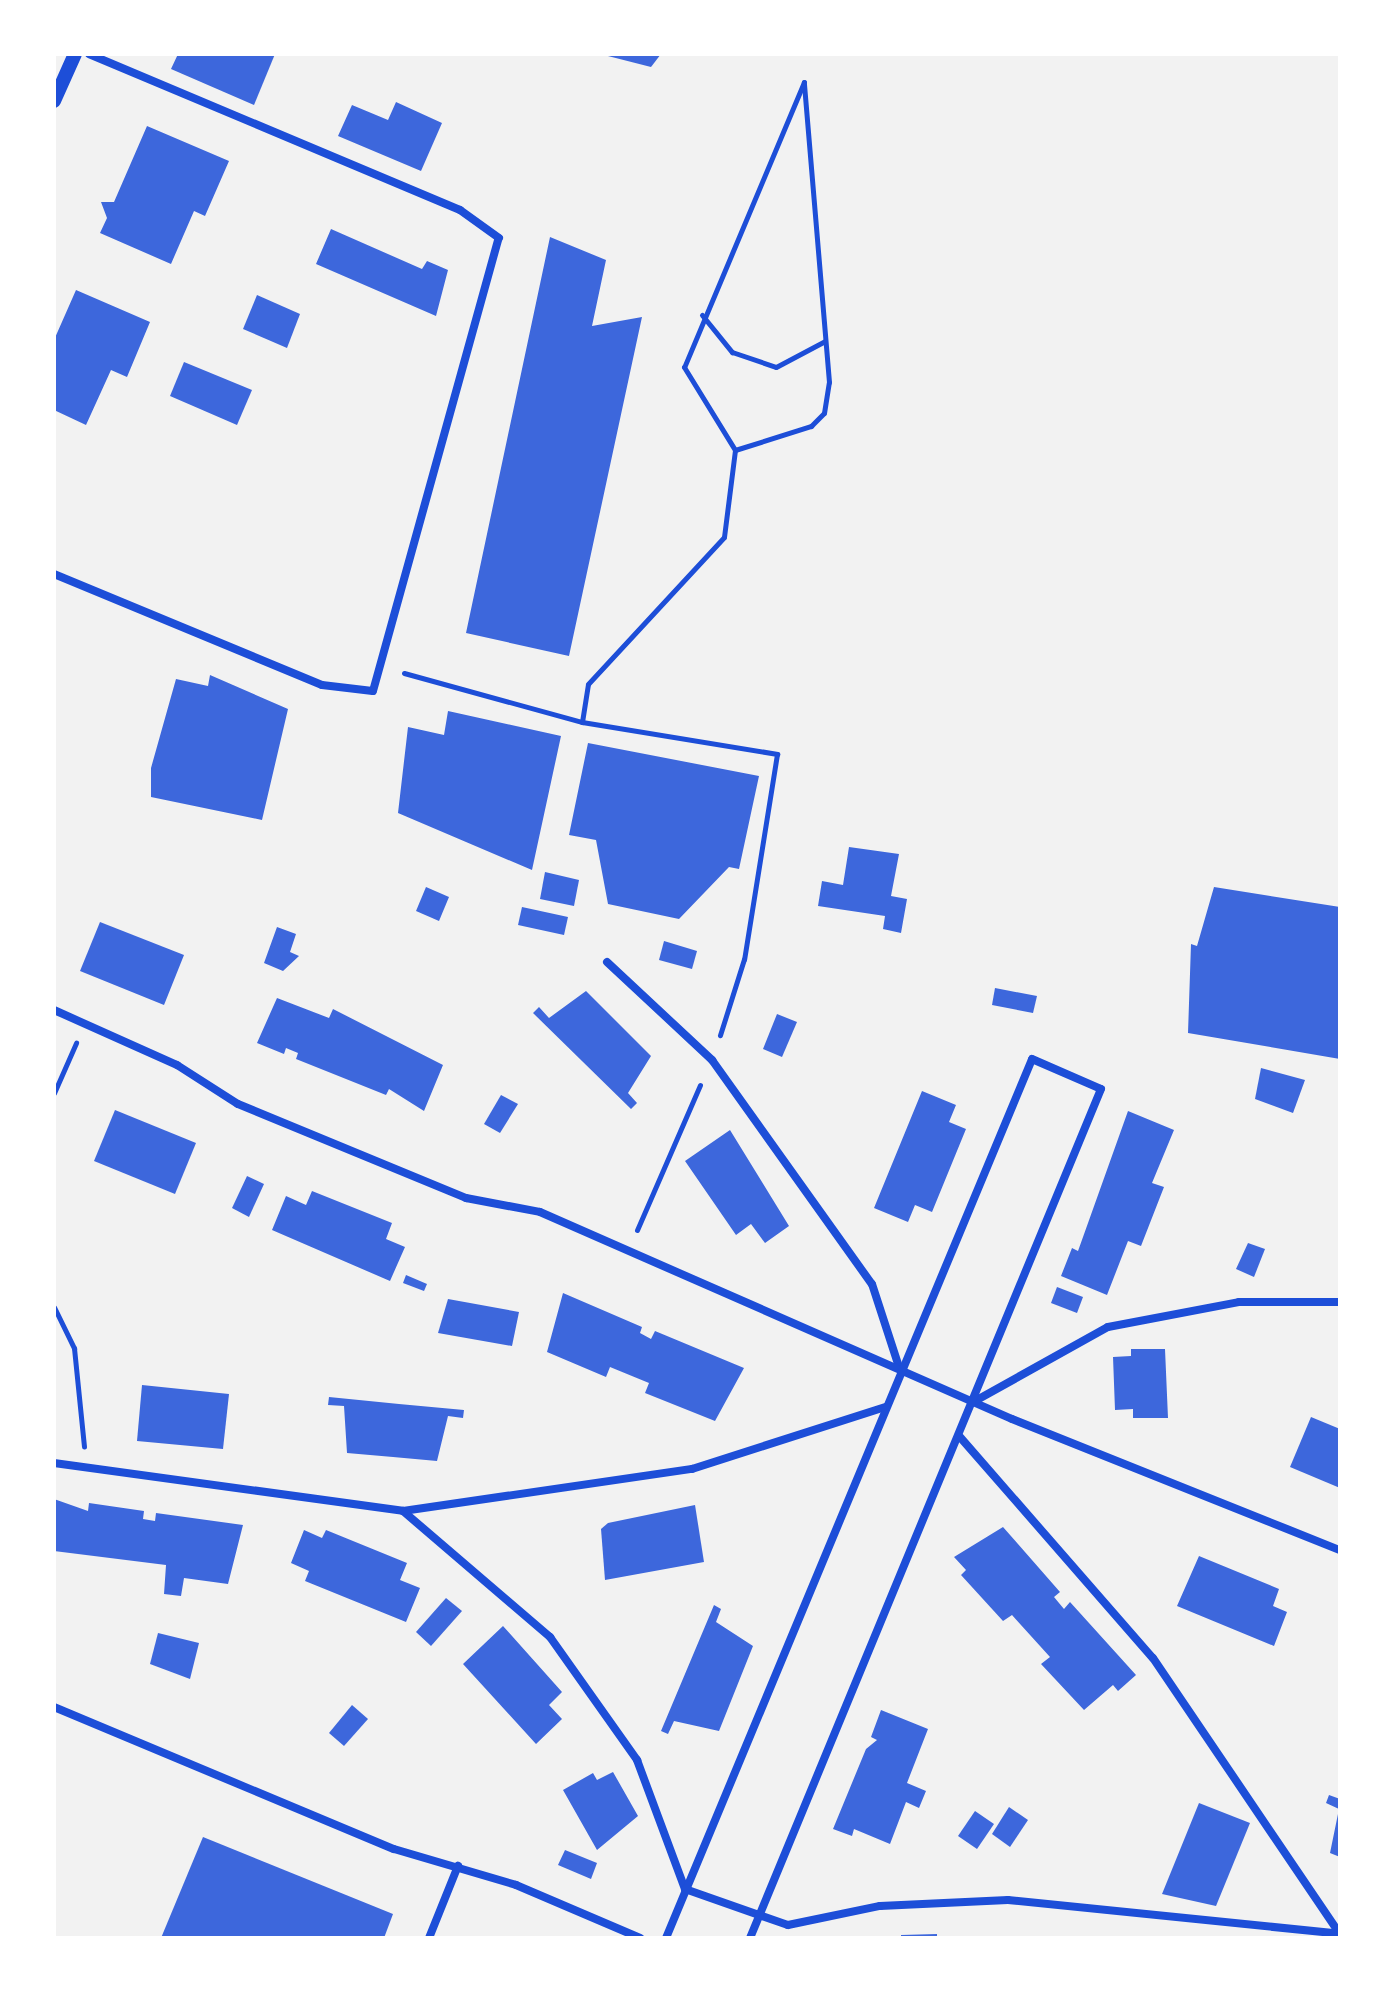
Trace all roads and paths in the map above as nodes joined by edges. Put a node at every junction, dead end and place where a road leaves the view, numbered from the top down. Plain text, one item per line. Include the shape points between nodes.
1 (75, 54) edge
2 (89, 54) edge
3 (54, 101) edge
4 (702, 315) junction
5 (825, 341) junction
6 (735, 450) junction
7 (54, 574) edge
8 (380, 666) junction
9 (582, 722) junction
10 (607, 962) dead end
11 (54, 1010) edge
12 (84, 1023) junction
13 (712, 1060) junction
14 (54, 1093) edge
15 (630, 1250) junction
16 (1340, 1302) edge
17 (54, 1307) edge
18 (900, 1370) junction
19 (974, 1402) junction
20 (885, 1407) junction
21 (960, 1437) junction
22 (54, 1463) edge
23 (84, 1471) junction
24 (403, 1511) junction
25 (1340, 1550) edge
26 (54, 1707) edge
27 (458, 1866) junction
28 (685, 1889) junction
29 (759, 1920) junction
30 (1340, 1934) edge
31 (429, 1938) edge
32 (640, 1938) edge
33 (666, 1938) edge
34 (750, 1938) edge

1 - 3 street
2 - 8 street via 460,210 499,238
4 - 5 path via 732,352 776,367
4 - 5 path via 804,82
4 - 6 path via 684,367
5 - 6 path via 824,413 811,426
6 - 9 path via 724,537 588,684
7 - 8 street via 322,685 373,691
8 - 9 path
9 - 13 path via 777,754 744,959
10 - 13 street
11 - 12 street
12 - 14 path
12 - 15 street via 252,1110 466,1198 540,1212
13 - 15 path
13 - 18 street via 872,1284
15 - 18 street
16 - 19 street via 1239,1302 1108,1327
17 - 23 path via 74,1348 84,1402
18 - 19 street
18 - 19 street via 1032,1059 1101,1089
18 - 20 street
19 - 21 street
19 - 25 street
20 - 24 street via 692,1469
20 - 28 street
21 - 29 street
21 - 30 street via 1153,1658
22 - 23 street
23 - 24 street
24 - 28 street via 550,1637 637,1760
26 - 27 street via 394,1849
27 - 31 street
27 - 32 street
28 - 29 street
28 - 33 street
29 - 30 street via 788,1925 880,1906 1008,1900
29 - 34 street

